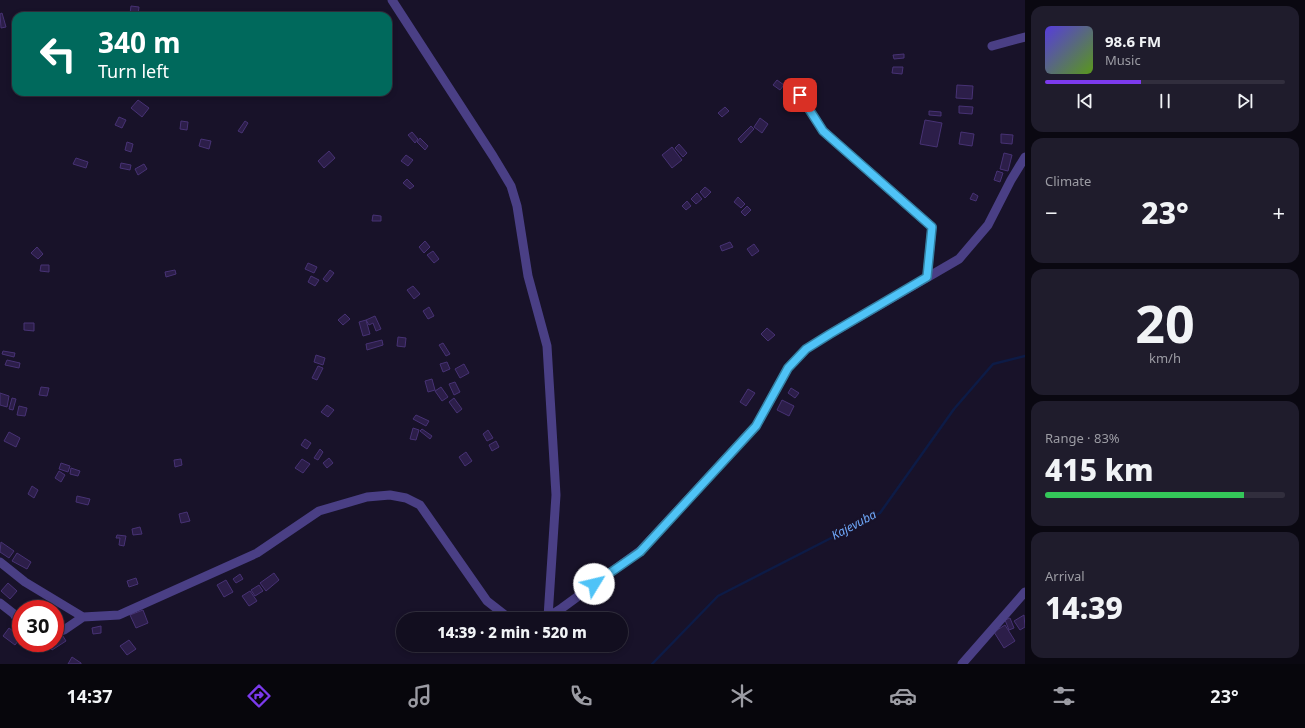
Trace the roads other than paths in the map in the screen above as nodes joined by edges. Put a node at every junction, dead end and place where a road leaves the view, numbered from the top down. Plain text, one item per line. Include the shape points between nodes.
1 (392, 0) edge
2 (1025, 37) edge
3 (992, 46) dead end
4 (800, 95) dead end
5 (1025, 157) edge
6 (927, 277) junction
7 (0, 562) edge
8 (1025, 592) edge
9 (0, 603) edge
10 (12, 612) edge
11 (501, 612) edge
12 (546, 612) edge
13 (554, 612) edge
14 (83, 618) junction
15 (64, 630) edge
16 (962, 664) edge

1 - 12 street via 493,156 511,186 517,206 528,276 548,346 556,495
2 - 3 street
4 - 6 street via 823,131 932,227
5 - 6 street via 988,225 959,259
6 - 13 street via 806,349 788,368 756,426 640,552
7 - 14 street via 25,582
8 - 16 street
9 - 10 street
11 - 14 street via 487,601 420,505 406,498 390,495 367,497 320,511 250,556 119,615
14 - 15 street

